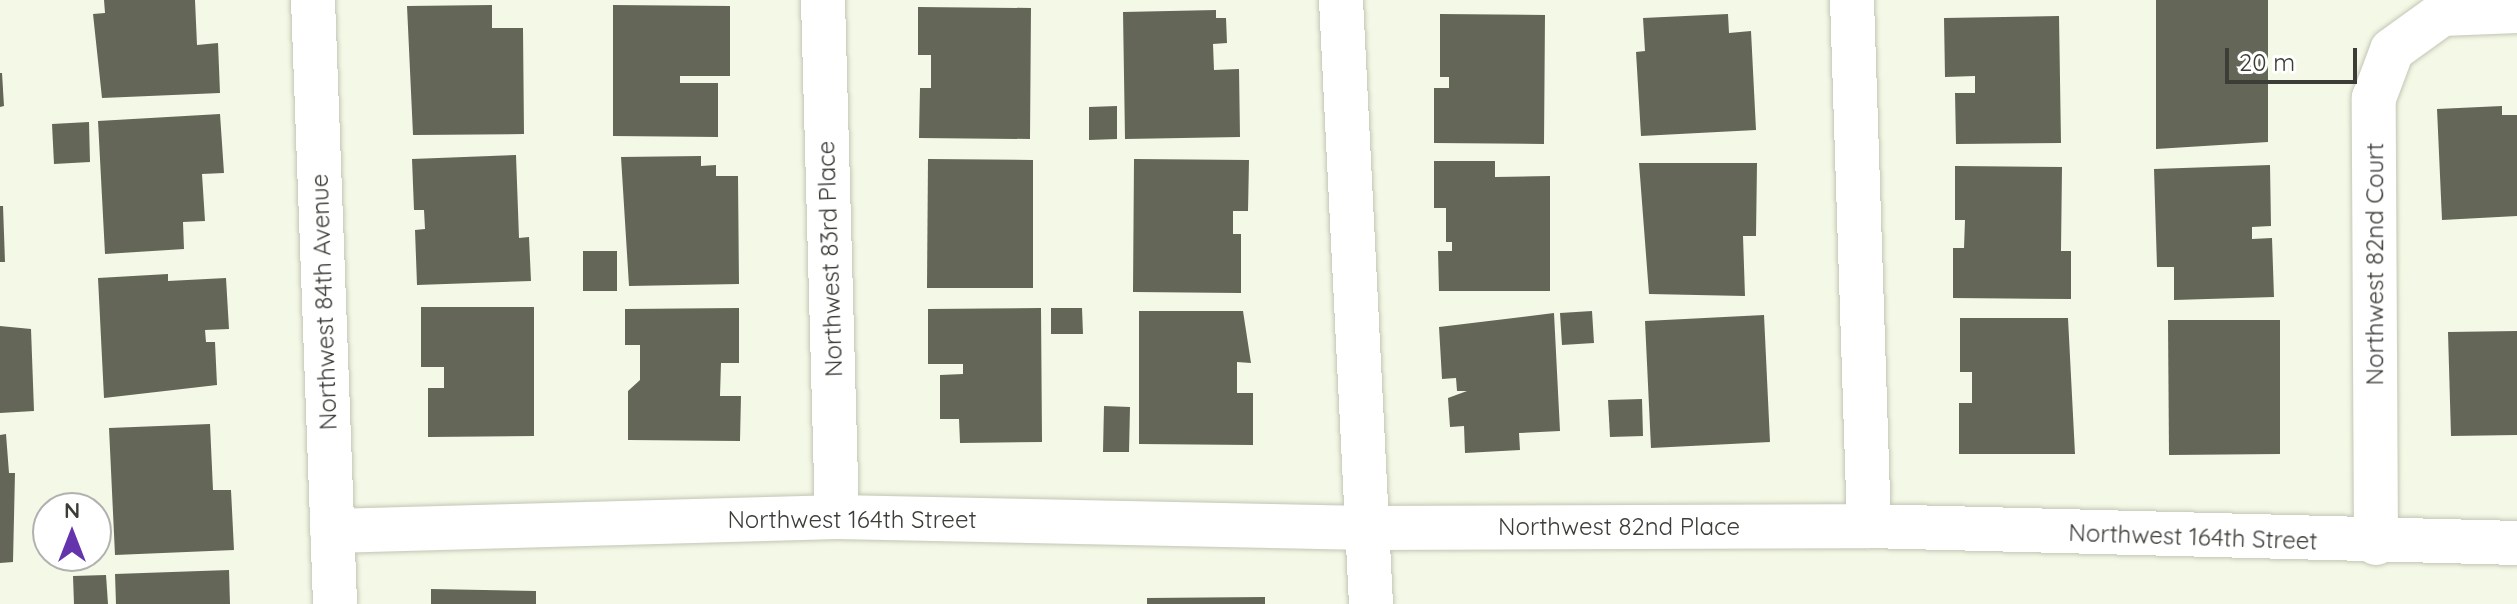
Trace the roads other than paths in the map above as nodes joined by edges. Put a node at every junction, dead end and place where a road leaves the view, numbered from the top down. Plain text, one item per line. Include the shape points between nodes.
1 (313, 0) edge
2 (823, 0) edge
3 (1341, 0) edge
4 (1852, 0) edge
5 (2517, 11) edge
6 (837, 517) junction
7 (1869, 526) junction
8 (1372, 528) junction
9 (332, 531) junction
10 (2376, 543) junction
11 (2517, 543) edge
12 (335, 604) edge
13 (1371, 604) edge

1 - 9 street, Northwest 84th Avenue
2 - 6 street, Northwest 83rd Place
3 - 8 street via 1351,286
4 - 7 street
5 - 10 street, Northwest 82nd Court via 2442,14 2392,50 2374,98
6 - 8 street, Northwest 164th Street
6 - 9 street, Northwest 164th Street
7 - 8 street, Northwest 82nd Place
7 - 10 street, Northwest 164th Street
8 - 13 street
9 - 12 street, Northwest 84th Avenue
10 - 11 street, Northwest 164th Street

